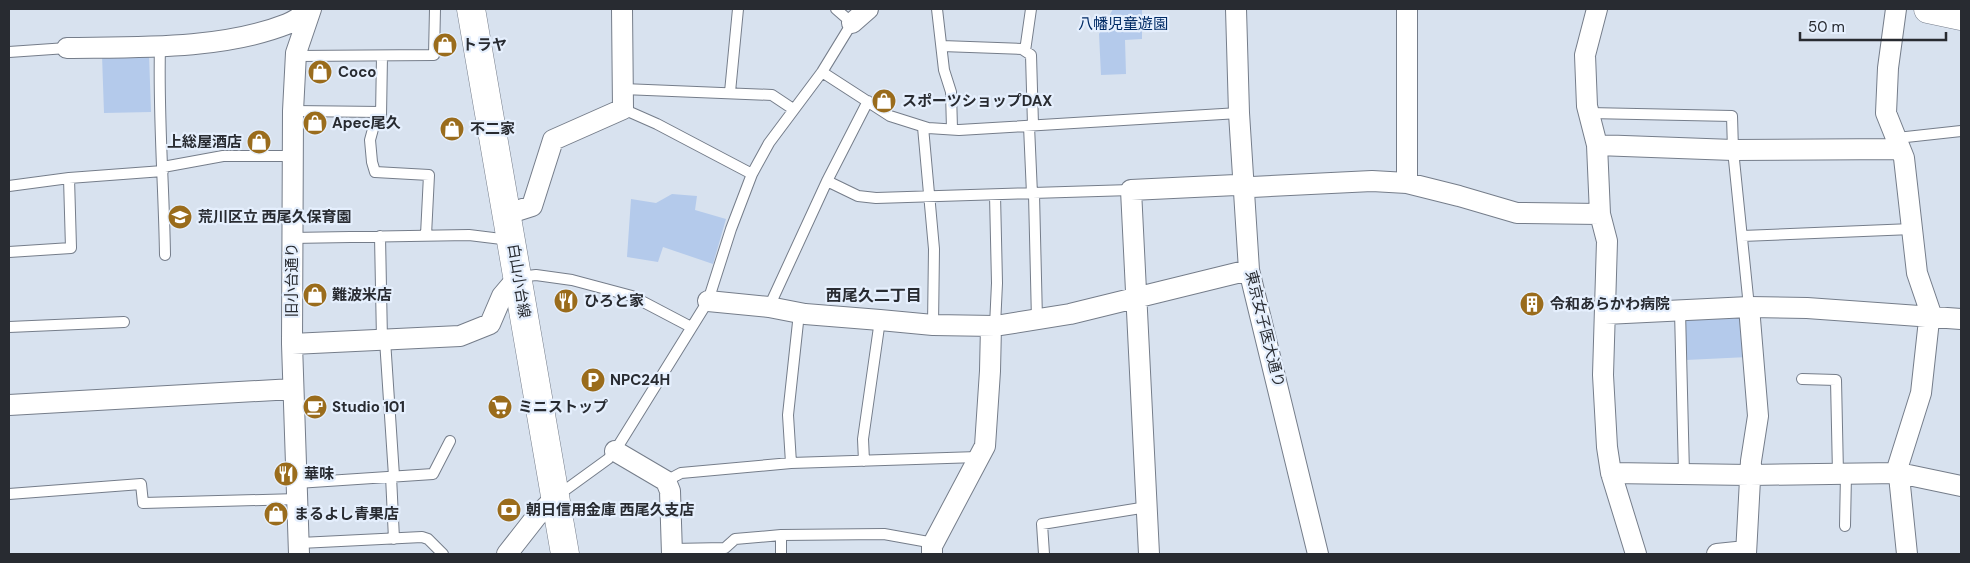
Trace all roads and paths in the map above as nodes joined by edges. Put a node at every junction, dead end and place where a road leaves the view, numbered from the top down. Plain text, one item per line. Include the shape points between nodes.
1 (435, 9) edge
2 (471, 9) edge
3 (622, 9) edge
4 (738, 9) edge
5 (836, 9) edge
6 (868, 9) edge
7 (938, 9) edge
8 (1031, 9) edge
9 (1236, 9) edge
10 (1408, 9) edge
11 (1598, 9) edge
12 (1896, 9) edge
13 (1928, 9) edge
14 (310, 10) edge
15 (1961, 16) edge
16 (852, 23) junction
17 (942, 46) junction
18 (160, 47) junction
19 (67, 48) joint
20 (1026, 51) junction
21 (9, 52) edge
22 (296, 56) junction
23 (382, 56) junction
24 (822, 72) junction
25 (730, 92) junction
26 (623, 99) junction
27 (868, 101) junction
28 (793, 109) junction
29 (293, 111) junction
30 (381, 112) junction
31 (1239, 113) junction
32 (1588, 113) junction
33 (1031, 126) junction
34 (923, 127) junction
35 (952, 129) junction
36 (1961, 131) edge
37 (1898, 143) junction
38 (1596, 145) junction
39 (1733, 150) junction
40 (293, 156) junction
41 (163, 169) junction
42 (752, 174) junction
43 (69, 178) junction
44 (827, 181) junction
45 (1407, 183) junction
46 (9, 186) edge
47 (1244, 186) junction
48 (1131, 190) junction
49 (1033, 194) junction
50 (994, 195) junction
51 (930, 197) junction
52 (508, 214) junction
53 (1600, 214) junction
54 (1912, 229) junction
55 (380, 236) junction
56 (426, 236) junction
57 (1742, 236) junction
58 (291, 238) junction
59 (512, 240) junction
60 (9, 252) edge
61 (165, 255) dead end
62 (1249, 270) junction
63 (518, 277) junction
64 (1135, 300) junction
65 (708, 301) junction
66 (1749, 307) junction
67 (769, 308) junction
68 (1680, 311) junction
69 (799, 313) junction
70 (1605, 314) junction
71 (1930, 317) junction
72 (1961, 319) edge
73 (880, 320) junction
74 (1037, 320) junction
75 (124, 322) dead end
76 (933, 325) junction
77 (993, 326) junction
78 (9, 327) edge
79 (692, 327) junction
80 (384, 340) junction
81 (292, 344) junction
82 (1802, 379) dead end
83 (293, 389) junction
84 (9, 405) edge
85 (450, 441) dead end
86 (615, 451) junction
87 (978, 457) junction
88 (864, 461) junction
89 (791, 463) junction
90 (1611, 473) junction
91 (1899, 473) junction
92 (1684, 474) junction
93 (1842, 474) junction
94 (1750, 475) junction
95 (392, 476) junction
96 (666, 481) junction
97 (1961, 486) edge
98 (298, 491) junction
99 (9, 494) edge
100 (554, 498) junction
101 (1147, 507) junction
102 (1845, 526) dead end
103 (781, 535) junction
104 (394, 539) junction
105 (933, 548) edge
106 (299, 549) edge
107 (672, 551) edge
108 (1746, 553) edge
109 (443, 554) edge
110 (507, 554) edge
111 (565, 554) edge
112 (781, 554) edge
113 (1044, 554) edge
114 (1149, 554) edge
115 (1318, 554) edge
116 (1636, 554) edge
117 (1716, 554) edge
118 (1907, 554) edge

1 - 23 lane via 434,55
2 - 52 main road, 白山小台線
3 - 26 street
4 - 25 lane
5 - 16 lane
6 - 16 street
7 - 17 lane
8 - 20 lane
9 - 31 street, 東京女子医大通り
10 - 45 street
11 - 32 street via 1585,55
12 - 37 street via 1886,113
13 - 15 main road
14 - 18 street via 289,23 260,33
14 - 22 street, 旧小台通り
16 - 24 lane
17 - 20 lane
17 - 35 lane via 944,70 951,92
18 - 19 street
18 - 41 lane
19 - 21 lane
20 - 33 lane via 1031,56
22 - 23 lane
22 - 29 street, 旧小台通り
23 - 30 lane
24 - 27 lane
24 - 28 lane
25 - 26 lane
25 - 28 lane via 772,95
26 - 42 lane via 657,124
26 - 52 street via 553,140 532,206
27 - 34 lane via 890,116
27 - 44 lane
28 - 42 lane
29 - 30 lane
29 - 40 street, 旧小台通り
30 - 56 lane via 370,140 375,172 429,175
31 - 33 lane
31 - 47 street, 東京女子医大通り
32 - 38 street
32 - 39 lane via 1732,116
33 - 35 lane
33 - 49 lane
34 - 35 lane
34 - 51 lane
36 - 37 lane
37 - 39 street
37 - 54 street via 1904,158
38 - 39 street
38 - 53 street
39 - 57 lane
40 - 41 lane via 223,156
40 - 58 street, 旧小台通り
41 - 43 lane
41 - 61 lane
42 - 65 lane
43 - 46 lane
43 - 60 lane via 72,248
44 - 51 lane via 858,196
44 - 67 lane
45 - 47 street via 1372,181
45 - 53 street via 1517,213
47 - 48 street
47 - 62 street, 東京女子医大通り
48 - 49 lane
48 - 64 street
49 - 50 lane
49 - 74 lane
50 - 51 lane
50 - 77 lane via 996,283
51 - 76 lane via 934,250
52 - 59 main road, 白山小台線
53 - 70 street via 1607,241
54 - 57 lane
54 - 71 street via 1917,273
55 - 56 lane
55 - 58 lane
55 - 80 lane
56 - 59 lane via 469,235
57 - 66 lane
58 - 81 street, 旧小台通り
59 - 63 main road, 白山小台線
62 - 64 street
62 - 115 street, 東京女子医大通り
63 - 79 lane via 536,275 572,280 632,296
63 - 80 street via 502,296 490,324 460,336
63 - 100 main road, 白山小台線
64 - 74 street
64 - 101 street
65 - 67 street
65 - 79 lane
66 - 68 street
66 - 71 street
66 - 94 street via 1758,416
67 - 69 street
68 - 70 street
68 - 92 lane
69 - 73 street
69 - 89 lane via 788,415
70 - 90 street via 1603,375
71 - 72 street
71 - 91 street via 1920,393 1898,466
73 - 76 street
73 - 88 lane via 863,439
74 - 77 street
75 - 78 lane
76 - 77 street
77 - 87 street via 984,446
79 - 86 lane
80 - 81 street
80 - 95 lane
81 - 83 street, 旧小台通り
82 - 93 lane via 1836,380
83 - 84 street
83 - 98 street, 旧小台通り
85 - 95 lane via 432,474
86 - 96 street
86 - 100 lane
87 - 88 lane
87 - 105 street
88 - 89 lane
89 - 96 lane via 681,473
90 - 92 street
90 - 116 street
91 - 93 street
91 - 97 street
91 - 118 street
92 - 94 street
93 - 94 street
93 - 102 lane
94 - 108 street
95 - 98 lane
95 - 104 lane
96 - 107 street via 670,491
98 - 99 lane via 143,502 141,484
98 - 106 street, 旧小台通り
100 - 110 street
100 - 111 main road, 白山小台線
101 - 113 lane via 1042,524
101 - 114 street
103 - 105 lane via 884,534
103 - 107 lane via 735,539 725,548
103 - 112 lane
104 - 106 lane
104 - 109 lane via 422,537
108 - 117 street

